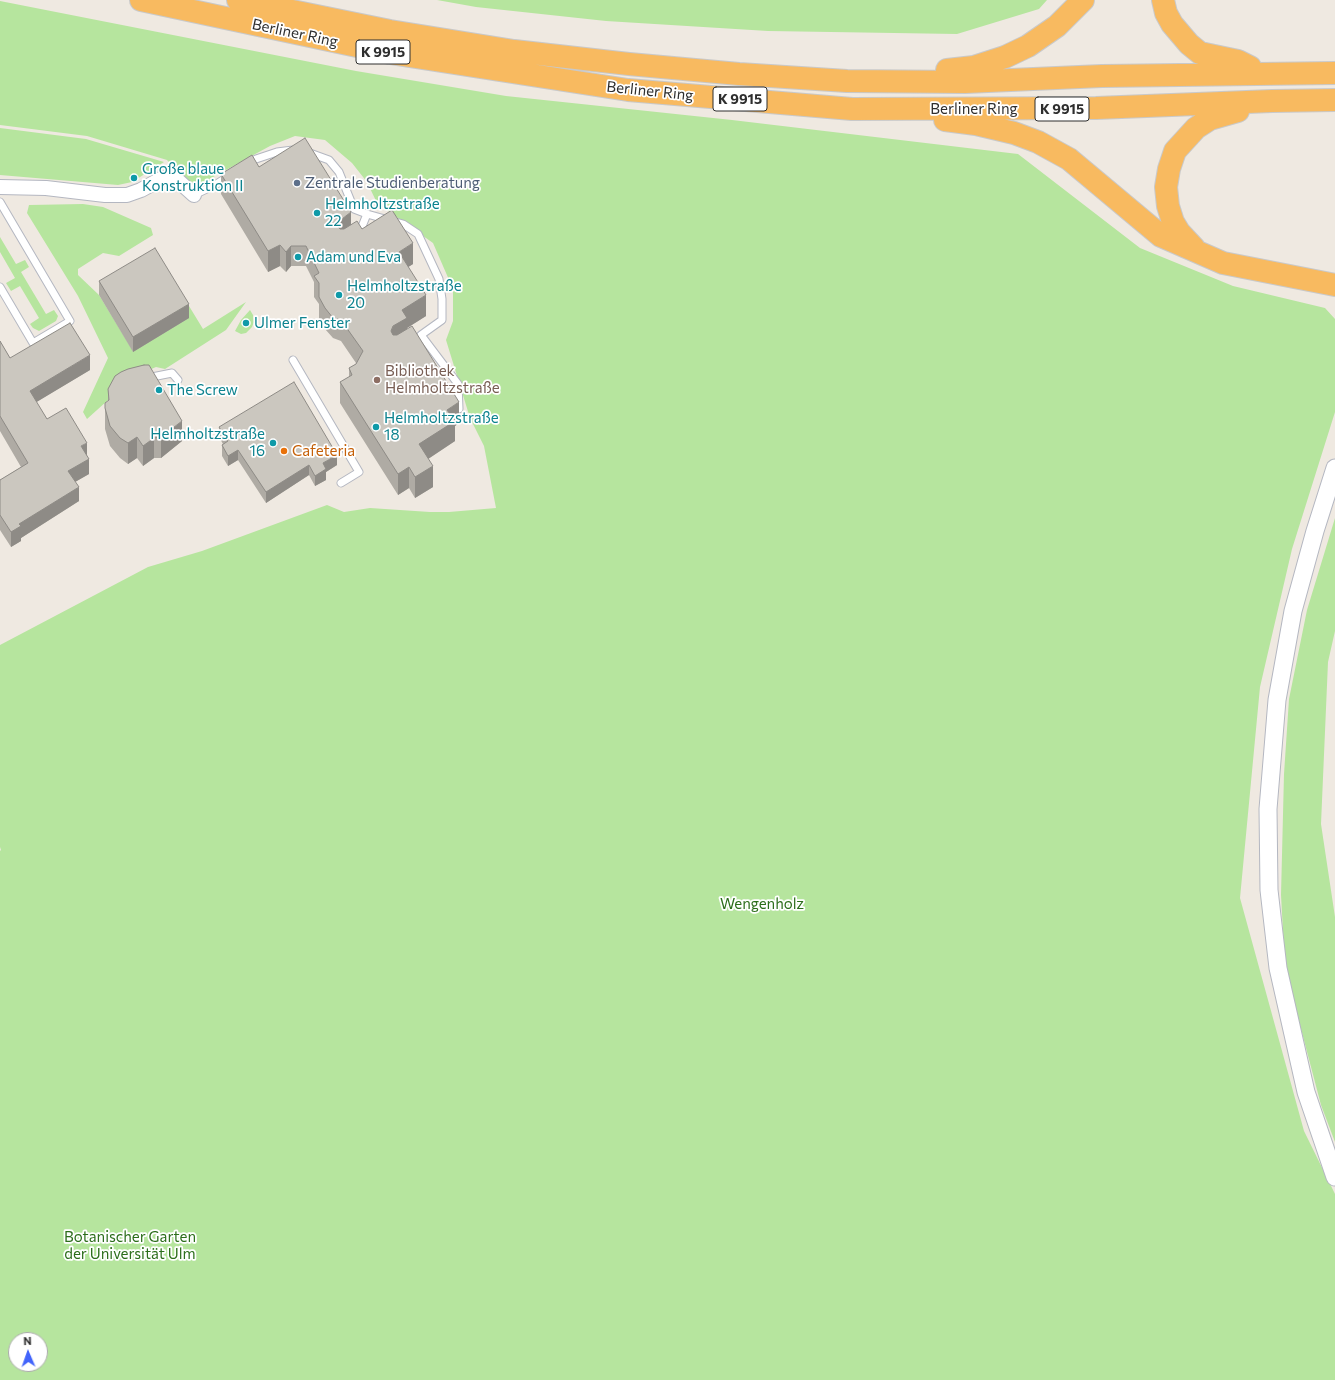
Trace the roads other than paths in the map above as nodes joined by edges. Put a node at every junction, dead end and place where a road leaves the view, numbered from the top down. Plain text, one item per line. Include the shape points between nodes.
1 (141, 0) edge
2 (238, 0) edge
3 (1083, 0) edge
4 (1163, 0) edge
5 (1262, 73) junction
6 (1335, 73) edge
7 (847, 81) junction
8 (1335, 100) edge
9 (1272, 101) junction
10 (852, 109) junction
11 (0, 187) edge
12 (194, 195) joint
13 (0, 202) edge
14 (367, 214) junction
15 (353, 238) edge
16 (1201, 254) junction
17 (1335, 285) edge
18 (0, 287) edge
19 (293, 360) dead end
20 (142, 380) edge
21 (178, 380) dead end
22 (459, 413) edge
23 (1335, 468) edge
24 (341, 483) dead end
25 (1335, 1177) edge

1 - 10 highway, Berliner Ring / K 9915 via 390,53 628,90
2 - 7 highway, Berliner Ring / K 9915 via 390,31 514,51 739,74
3 - 7 highway via 1058,26 1028,46 1005,57 974,67
4 - 5 highway via 1172,24 1200,53 1238,61
5 - 6 highway, Berliner Ring / K 9915
5 - 7 highway, Berliner Ring / K 9915 via 965,82
8 - 9 highway, Berliner Ring / K 9915
9 - 10 highway, Berliner Ring / K 9915 via 1096,108
9 - 16 highway via 1210,119 1196,128 1175,151 1166,187 1168,206 1179,232
10 - 16 highway via 976,124 1038,142 1069,159 1161,236
11 - 12 street via 127,195 161,178 174,177
12 - 14 lane via 256,159 277,152 299,150 329,160 339,172 354,209
13 - 18 lane via 70,321 33,342
14 - 15 lane via 359,234
14 - 22 lane via 403,224 418,234 427,251 439,279 442,320 418,337 458,384
16 - 17 highway via 1223,263
19 - 24 lane via 359,472
20 - 21 lane via 172,373
23 - 25 street via 1294,611 1277,700 1268,809 1269,890 1278,968 1306,1092

